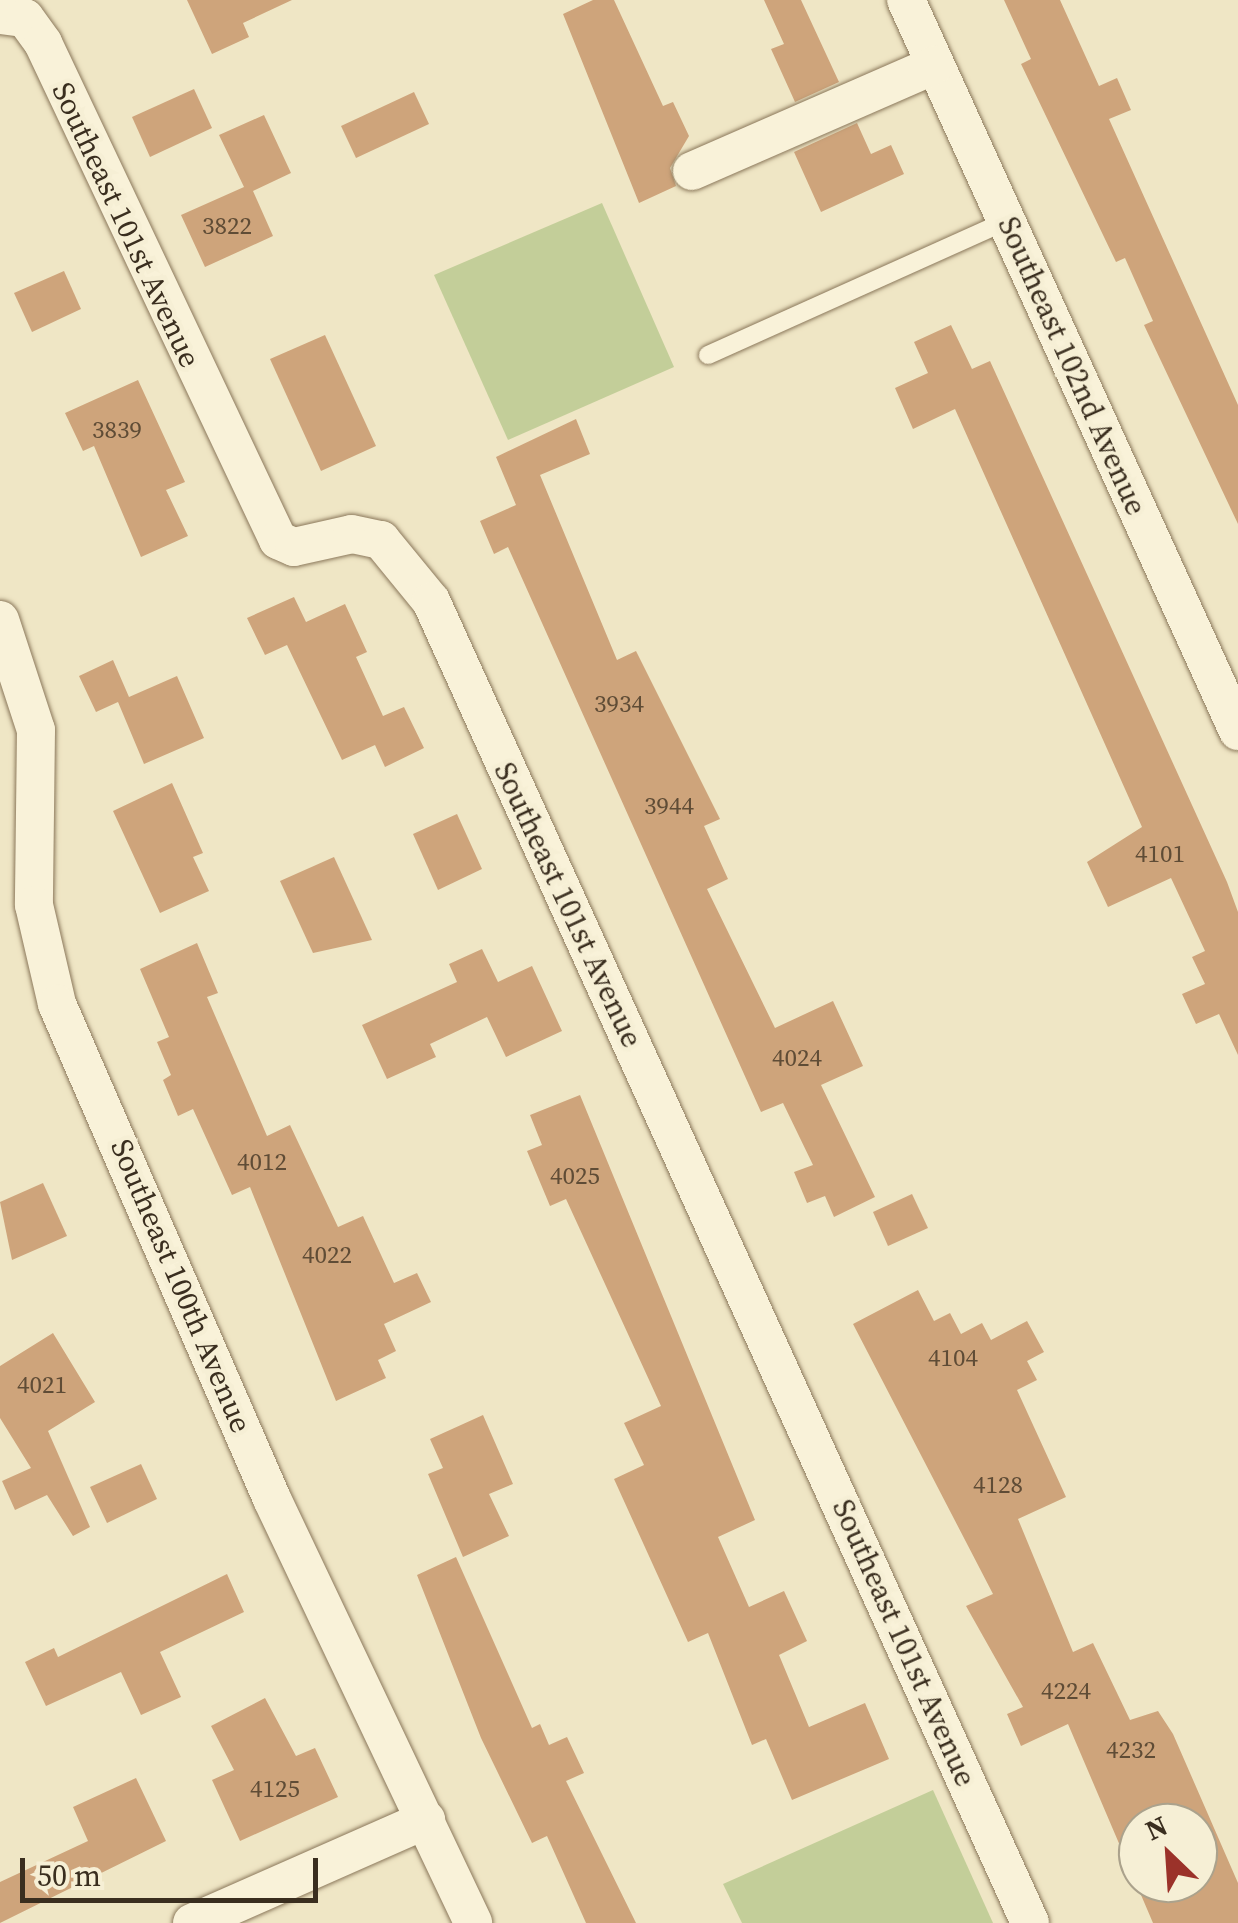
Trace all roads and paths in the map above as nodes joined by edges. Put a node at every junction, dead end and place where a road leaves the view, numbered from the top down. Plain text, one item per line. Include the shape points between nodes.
1 (906, 0) edge
2 (4, 14) edge
3 (936, 65) junction
4 (692, 171) dead end
5 (1006, 221) junction
6 (708, 355) dead end
7 (0, 620) edge
8 (1238, 732) edge
9 (426, 1820) junction
10 (192, 1923) edge
11 (473, 1923) edge
12 (1030, 1923) edge

1 - 3 street, Southeast 102nd Avenue
2 - 12 street, Southeast 101st Avenue via 25,18 43,44 278,540 294,548 352,534 380,540 431,602
3 - 4 street
3 - 5 street, Southeast 102nd Avenue
5 - 6 lane
5 - 8 street, Southeast 102nd Avenue
7 - 9 street, Southeast 100th Avenue via 36,730 34,906 57,1004 272,1498
9 - 10 street
9 - 11 street, Southeast 100th Avenue

